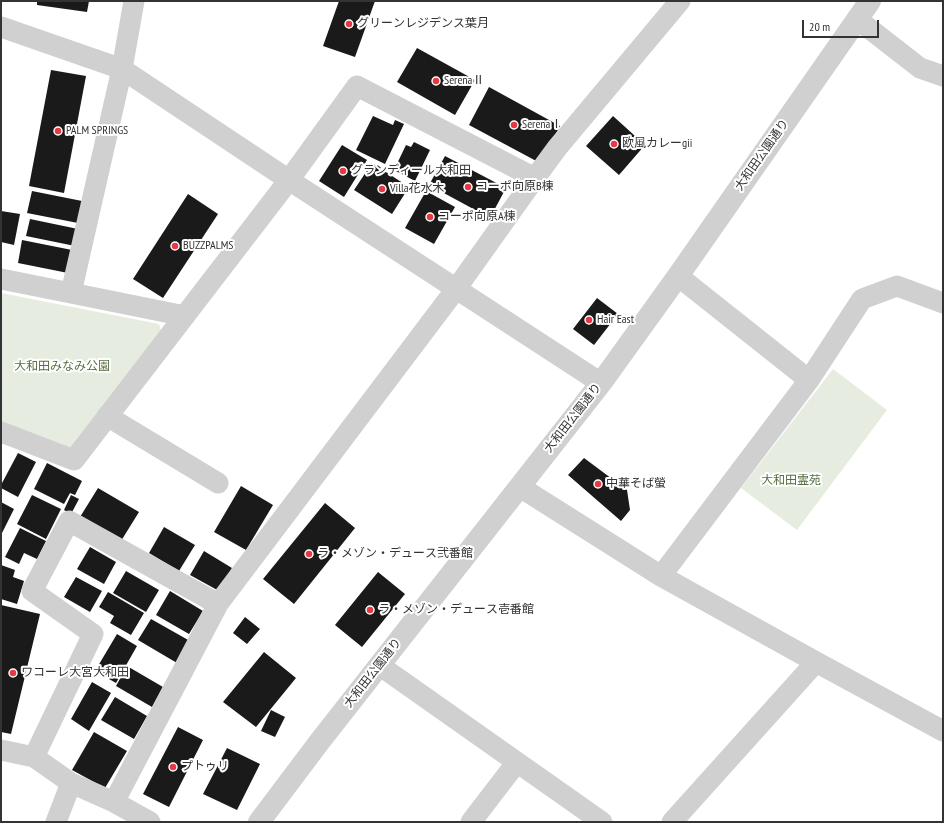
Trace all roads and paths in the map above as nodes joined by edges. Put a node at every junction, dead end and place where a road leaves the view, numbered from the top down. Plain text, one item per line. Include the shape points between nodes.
1 (134, 1) edge
2 (680, 1) edge
3 (870, 1) edge
4 (857, 19) junction
5 (1, 27) edge
6 (122, 69) junction
7 (943, 76) edge
8 (535, 178) junction
9 (289, 180) junction
10 (678, 276) junction
11 (1, 280) edge
12 (456, 289) junction
13 (71, 293) junction
14 (943, 304) edge
15 (185, 316) junction
16 (809, 380) junction
17 (601, 382) junction
18 (107, 416) junction
19 (1, 432) edge
20 (218, 483) dead end
21 (520, 486) junction
22 (661, 576) junction
23 (218, 604) junction
24 (816, 662) junction
25 (379, 665) junction
26 (943, 731) edge
27 (1, 750) edge
28 (34, 757) junction
29 (517, 762) junction
30 (71, 783) junction
31 (114, 802) junction
32 (56, 822) edge
33 (150, 822) edge
34 (259, 822) edge
35 (471, 822) edge
36 (602, 822) edge
37 (672, 822) edge

1 - 6 street
2 - 8 street via 556,148
3 - 4 street, 大和田公園通り
4 - 7 street via 920,68
4 - 10 street, 大和田公園通り
5 - 6 street
6 - 9 street
6 - 13 street
8 - 9 street via 357,86
8 - 12 street
9 - 12 street
9 - 15 street
10 - 16 street
10 - 17 street, 大和田公園通り
11 - 13 street
12 - 17 street
12 - 23 street
13 - 15 street
14 - 16 street via 897,286 862,300
15 - 18 street
16 - 22 street
17 - 21 street, 大和田公園通り
18 - 19 street via 74,460
18 - 20 street
21 - 22 street
21 - 25 street, 大和田公園通り
22 - 24 street
23 - 28 street via 69,521 32,591 93,634
23 - 31 street
24 - 26 street
24 - 37 street
25 - 29 street
25 - 34 street, 大和田公園通り
27 - 28 street
28 - 30 street
29 - 35 street
29 - 36 street
30 - 31 street
30 - 32 street
31 - 33 street

